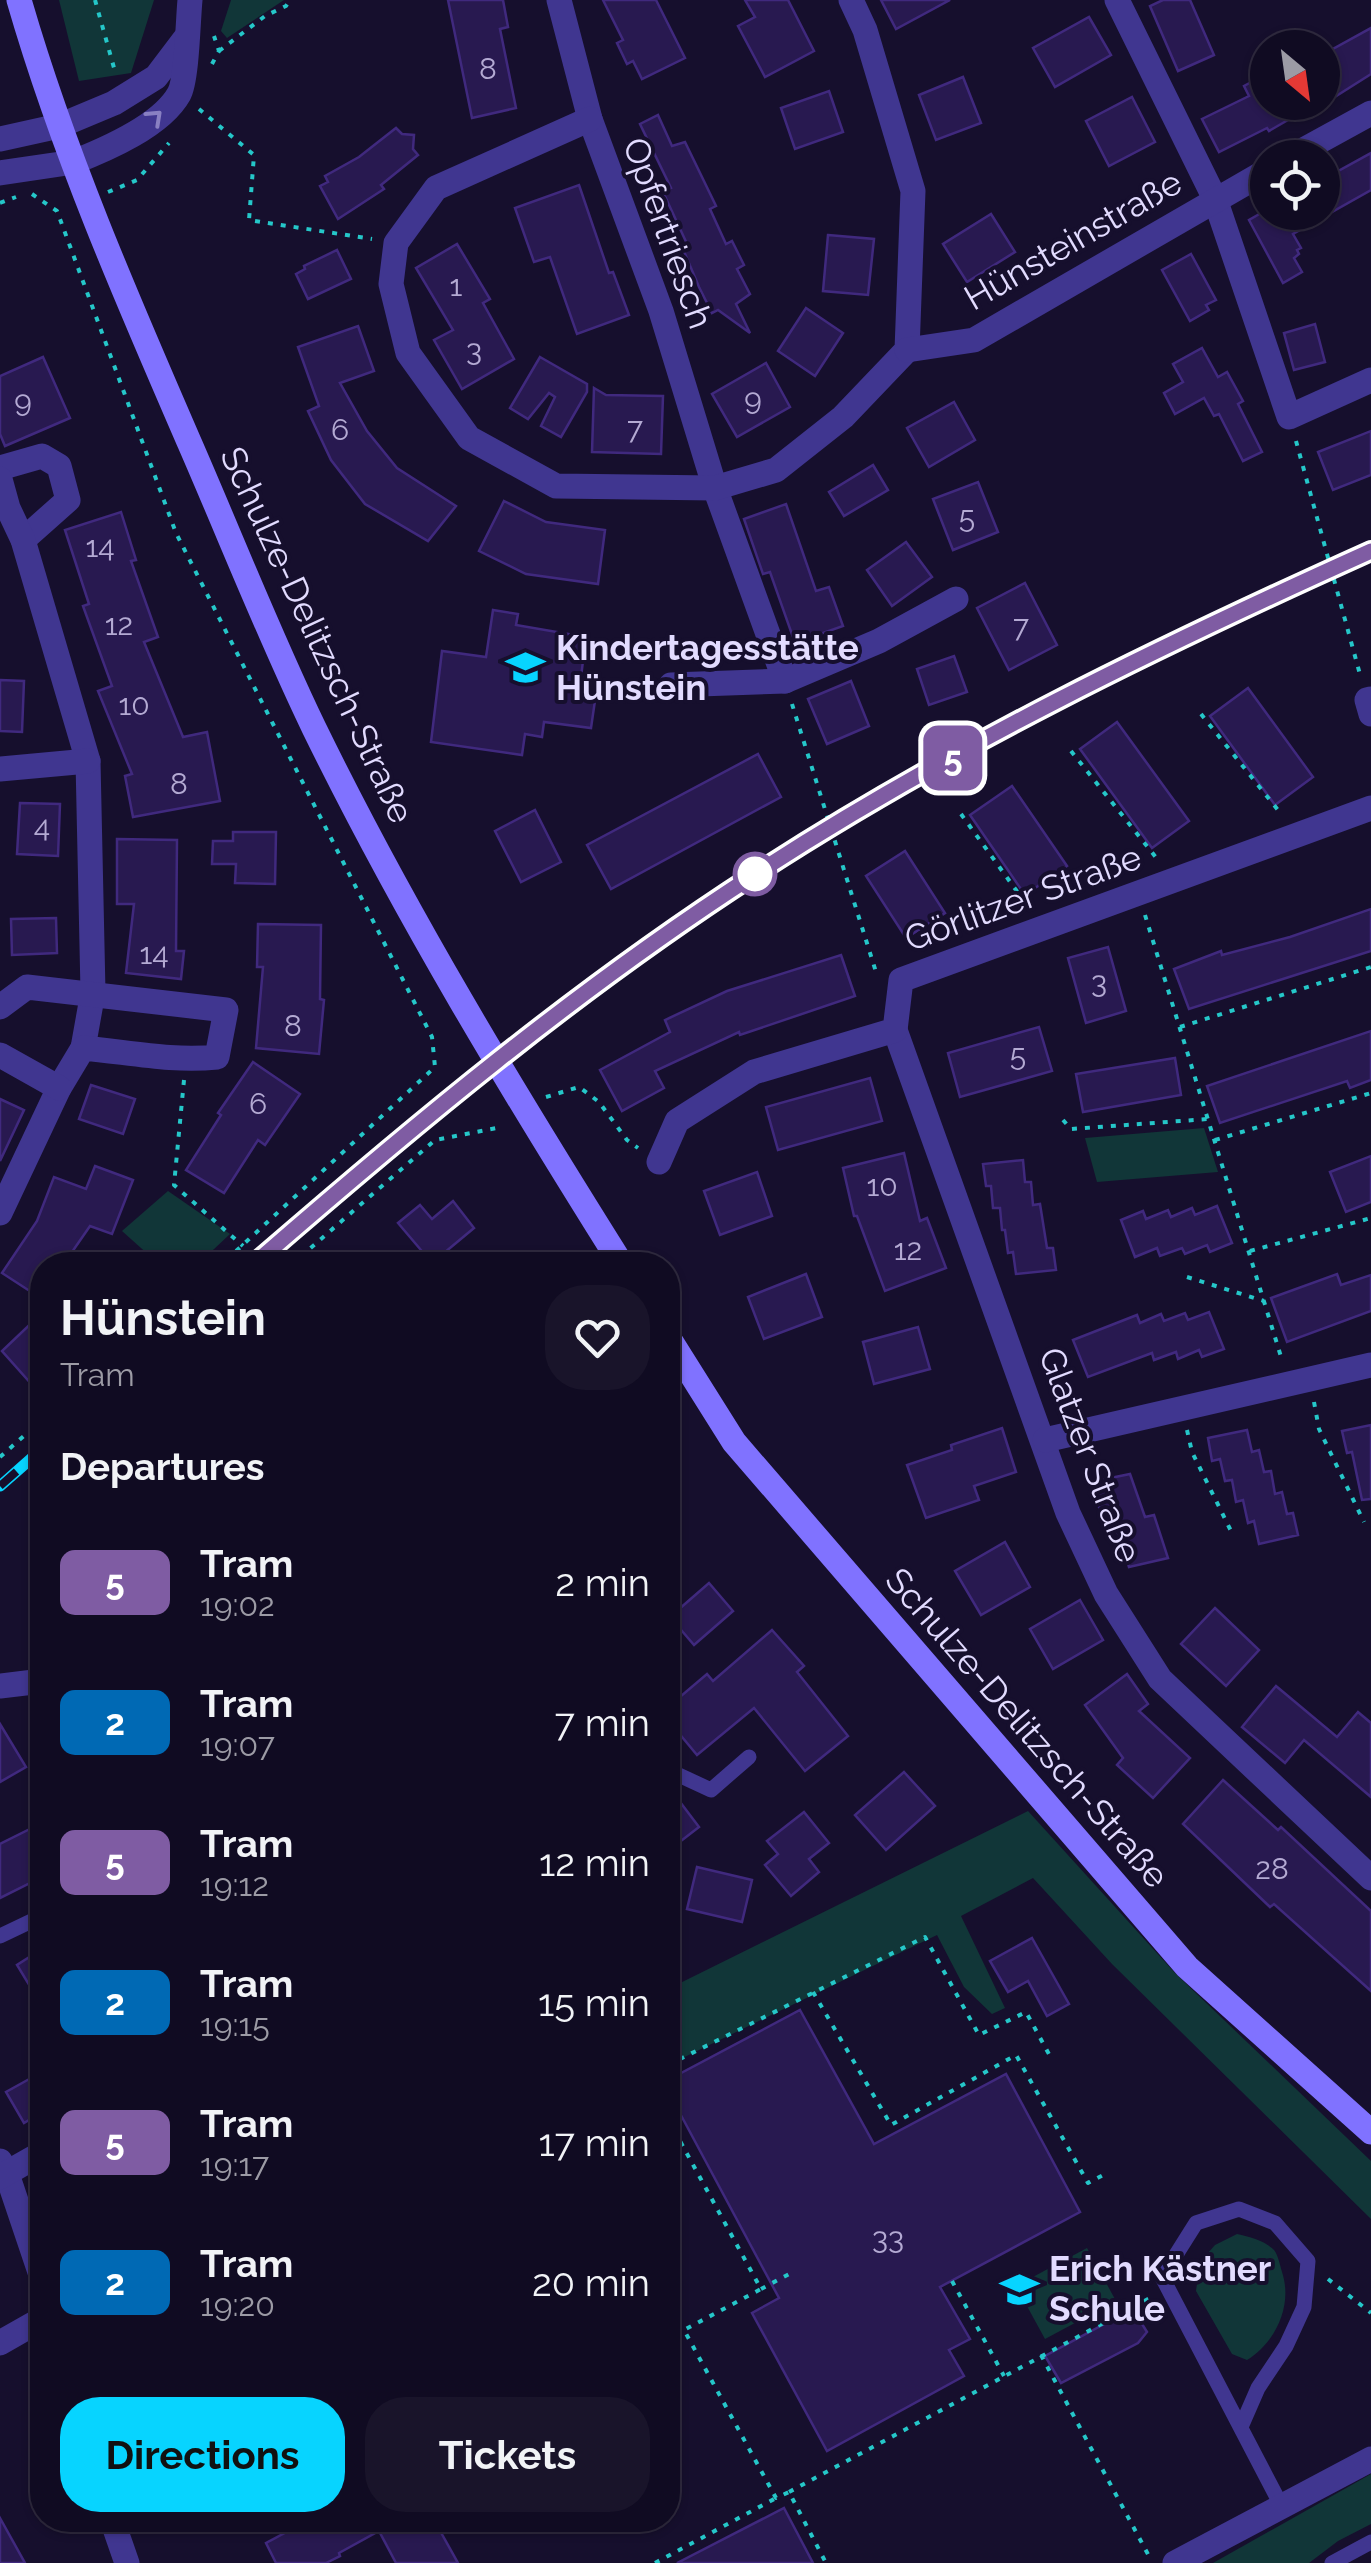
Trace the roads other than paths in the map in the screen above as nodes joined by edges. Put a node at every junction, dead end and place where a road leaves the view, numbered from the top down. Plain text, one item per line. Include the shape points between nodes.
1 (20, 0) edge
2 (190, 0) edge
3 (559, 0) edge
4 (851, 0) edge
5 (1117, 0) edge
6 (187, 36) junction
7 (1371, 113) edge
8 (590, 118) junction
9 (59, 126) junction
10 (0, 139) edge
11 (1322, 140) edge
12 (74, 162) junction
13 (0, 174) edge
14 (1250, 179) edge
15 (1214, 198) junction
16 (907, 350) junction
17 (1371, 380) edge
18 (0, 468) edge
19 (0, 478) edge
20 (715, 488) junction
21 (23, 540) junction
22 (956, 599) dead end
23 (784, 680) junction
24 (671, 685) dead end
25 (88, 761) junction
26 (0, 769) edge
27 (1371, 808) edge
28 (92, 992) junction
29 (0, 1007) edge
30 (894, 1030) junction
31 (84, 1048) junction
32 (0, 1055) edge
33 (60, 1088) junction
34 (658, 1162) road end
35 (0, 1214) edge
36 (614, 1252) edge
37 (680, 1356) edge
38 (1371, 1366) edge
39 (1044, 1440) junction
40 (30, 1682) edge
41 (0, 1686) edge
42 (749, 1756) dead end
43 (680, 1776) edge
44 (1371, 1878) edge
45 (30, 1922) edge
46 (0, 1936) edge
47 (1371, 2132) edge
48 (30, 2158) edge
49 (2, 2171) edge
50 (30, 2246) edge
51 (30, 2326) edge
52 (0, 2343) edge
53 (1241, 2427) junction
54 (1371, 2459) edge
55 (1281, 2505) junction
56 (116, 2532) edge
57 (1371, 2542) edge
58 (127, 2563) edge
59 (1176, 2563) edge
60 (1332, 2563) edge

1 - 9 main road, Schulze-Delitzsch-Straße
2 - 6 street
3 - 8 street, Opfertriesch
4 - 16 street via 913,191
5 - 15 street
6 - 9 street via 156,77
12 -> 6 street via 148,126 180,93
7 - 11 street
8 - 20 street, Opfertriesch via 661,311
8 - 20 street via 436,188 396,243 391,284 408,353 468,438 556,486
9 - 10 street
9 - 12 main road, Schulze-Delitzsch-Straße
12 - 13 street
12 - 36 main road, Schulze-Delitzsch-Straße via 313,726 494,1062
14 - 15 street, Hünsteinstraße
15 - 16 street, Hünsteinstraße via 974,340
15 - 17 street via 1289,417
16 - 20 street via 843,417 776,470
18 - 21 street via 42,456 59,466 68,500
19 - 21 street
20 - 23 street, Opfertriesch
21 - 25 street
22 - 23 street via 879,641
23 - 24 street
25 - 26 street
25 - 28 street
27 - 30 street, Görlitzer Straße via 901,980
28 - 29 street via 27,986
28 - 31 street
28 - 31 street via 226,1010 218,1057 186,1061
30 - 34 street via 754,1072 677,1120
30 - 39 street, Glatzer Straße
31 - 33 street
32 - 33 street
33 - 35 street
37 - 47 main road, Schulze-Delitzsch-Straße via 734,1442 1188,1968
38 - 39 street
39 - 44 street, Glatzer Straße via 1106,1594 1160,1680
40 - 41 street
42 - 43 lane via 711,1790
45 - 46 lane
48 - 49 street
49 - 50 street
51 - 52 street
53 - 53 lane via 1304,2307 1308,2261 1275,2223 1240,2208 1196,2223 1162,2278
53 - 55 lane
54 - 55 street
55 - 59 street
56 - 58 street
57 - 60 lane

